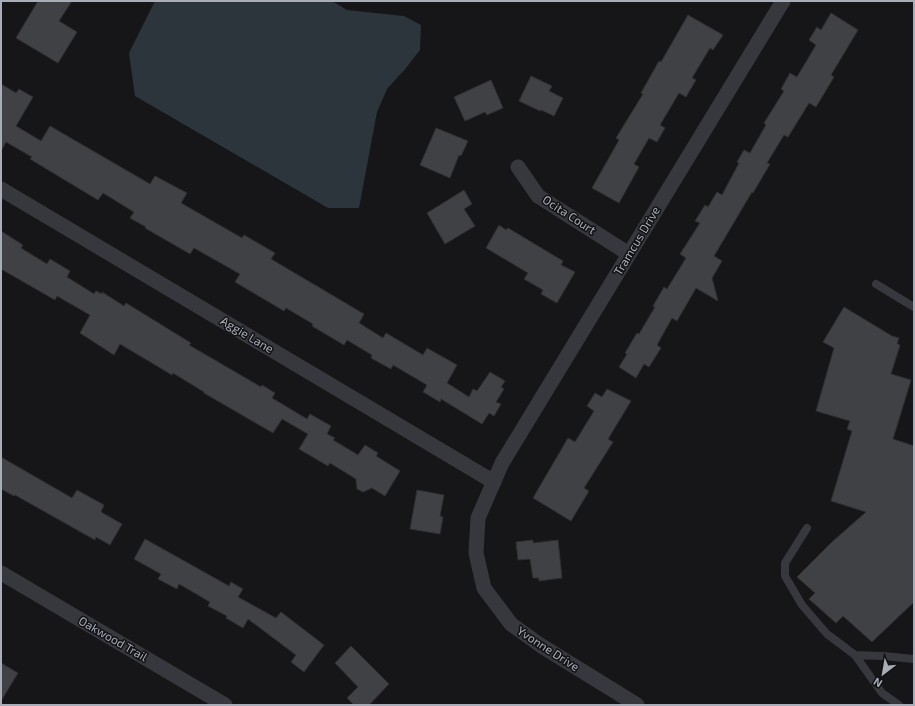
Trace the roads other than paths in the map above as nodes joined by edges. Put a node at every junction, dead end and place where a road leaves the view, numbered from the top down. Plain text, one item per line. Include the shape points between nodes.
1 (783, 1) edge
2 (518, 167) dead end
3 (1, 189) edge
4 (629, 254) junction
5 (876, 284) dead end
6 (914, 307) edge
7 (494, 482) junction
8 (807, 528) dead end
9 (1, 573) edge
10 (855, 656) junction
11 (914, 659) edge
12 (225, 705) edge
13 (637, 705) edge
14 (899, 705) edge

1 - 4 street, Tramcus Drive
2 - 4 street, Ocita Court via 538,196
3 - 7 street, Aggie Lane
4 - 7 street, Tramcus Drive via 502,463
5 - 6 lane
7 - 13 street, Yvonne Drive via 478,518 476,553 484,588 511,624
8 - 10 lane via 785,563 785,576 802,605 827,634
9 - 12 street, Oakwood Trail
10 - 11 lane
10 - 14 lane via 882,693

